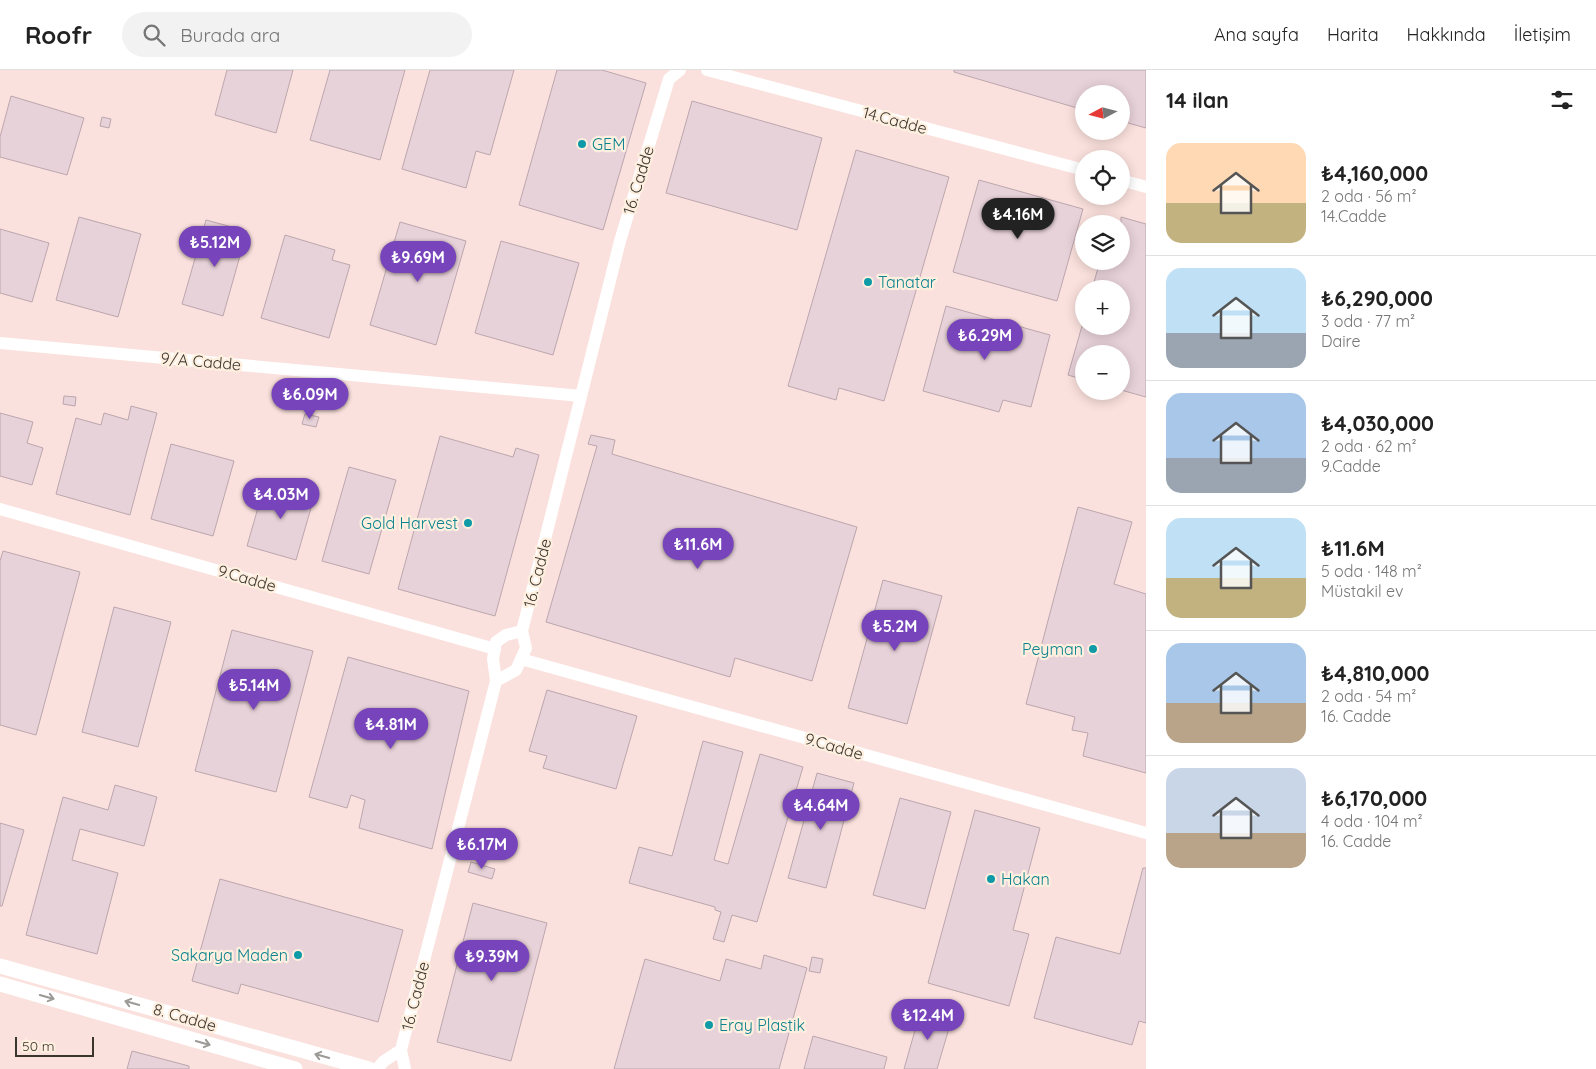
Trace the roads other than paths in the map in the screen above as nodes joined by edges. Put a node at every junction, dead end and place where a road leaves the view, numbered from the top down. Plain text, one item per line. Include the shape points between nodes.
1 (680, 70) edge
2 (707, 70) edge
3 (667, 75) edge
4 (1075, 168) edge
5 (1130, 183) edge
6 (1146, 187) edge
7 (0, 343) edge
8 (581, 396) junction
9 (0, 509) edge
10 (522, 631) junction
11 (495, 649) junction
12 (521, 659) junction
13 (496, 681) junction
14 (1146, 833) edge
15 (0, 966) edge
16 (0, 984) edge
17 (401, 1050) junction
18 (295, 1069) edge
19 (369, 1069) edge
20 (376, 1069) edge
21 (405, 1069) edge

1 - 3 street, 16. Cadde
2 - 4 street, 14.Cadde
3 - 8 street, 16. Cadde
5 - 6 street
7 - 8 street, 9/A Cadde
8 - 10 street, 16. Cadde
9 - 11 street, 9.Cadde
10 - 11 street via 506,635 496,642
10 - 12 street, 16. Cadde via 526,648
11 - 13 street
12 - 13 street via 516,670
12 - 14 street, 9.Cadde
13 - 17 street, 16. Cadde
19 -> 15 street, 8. Cadde
16 -> 18 street, 8. Cadde
17 - 20 street
17 - 21 street, 16. Cadde

